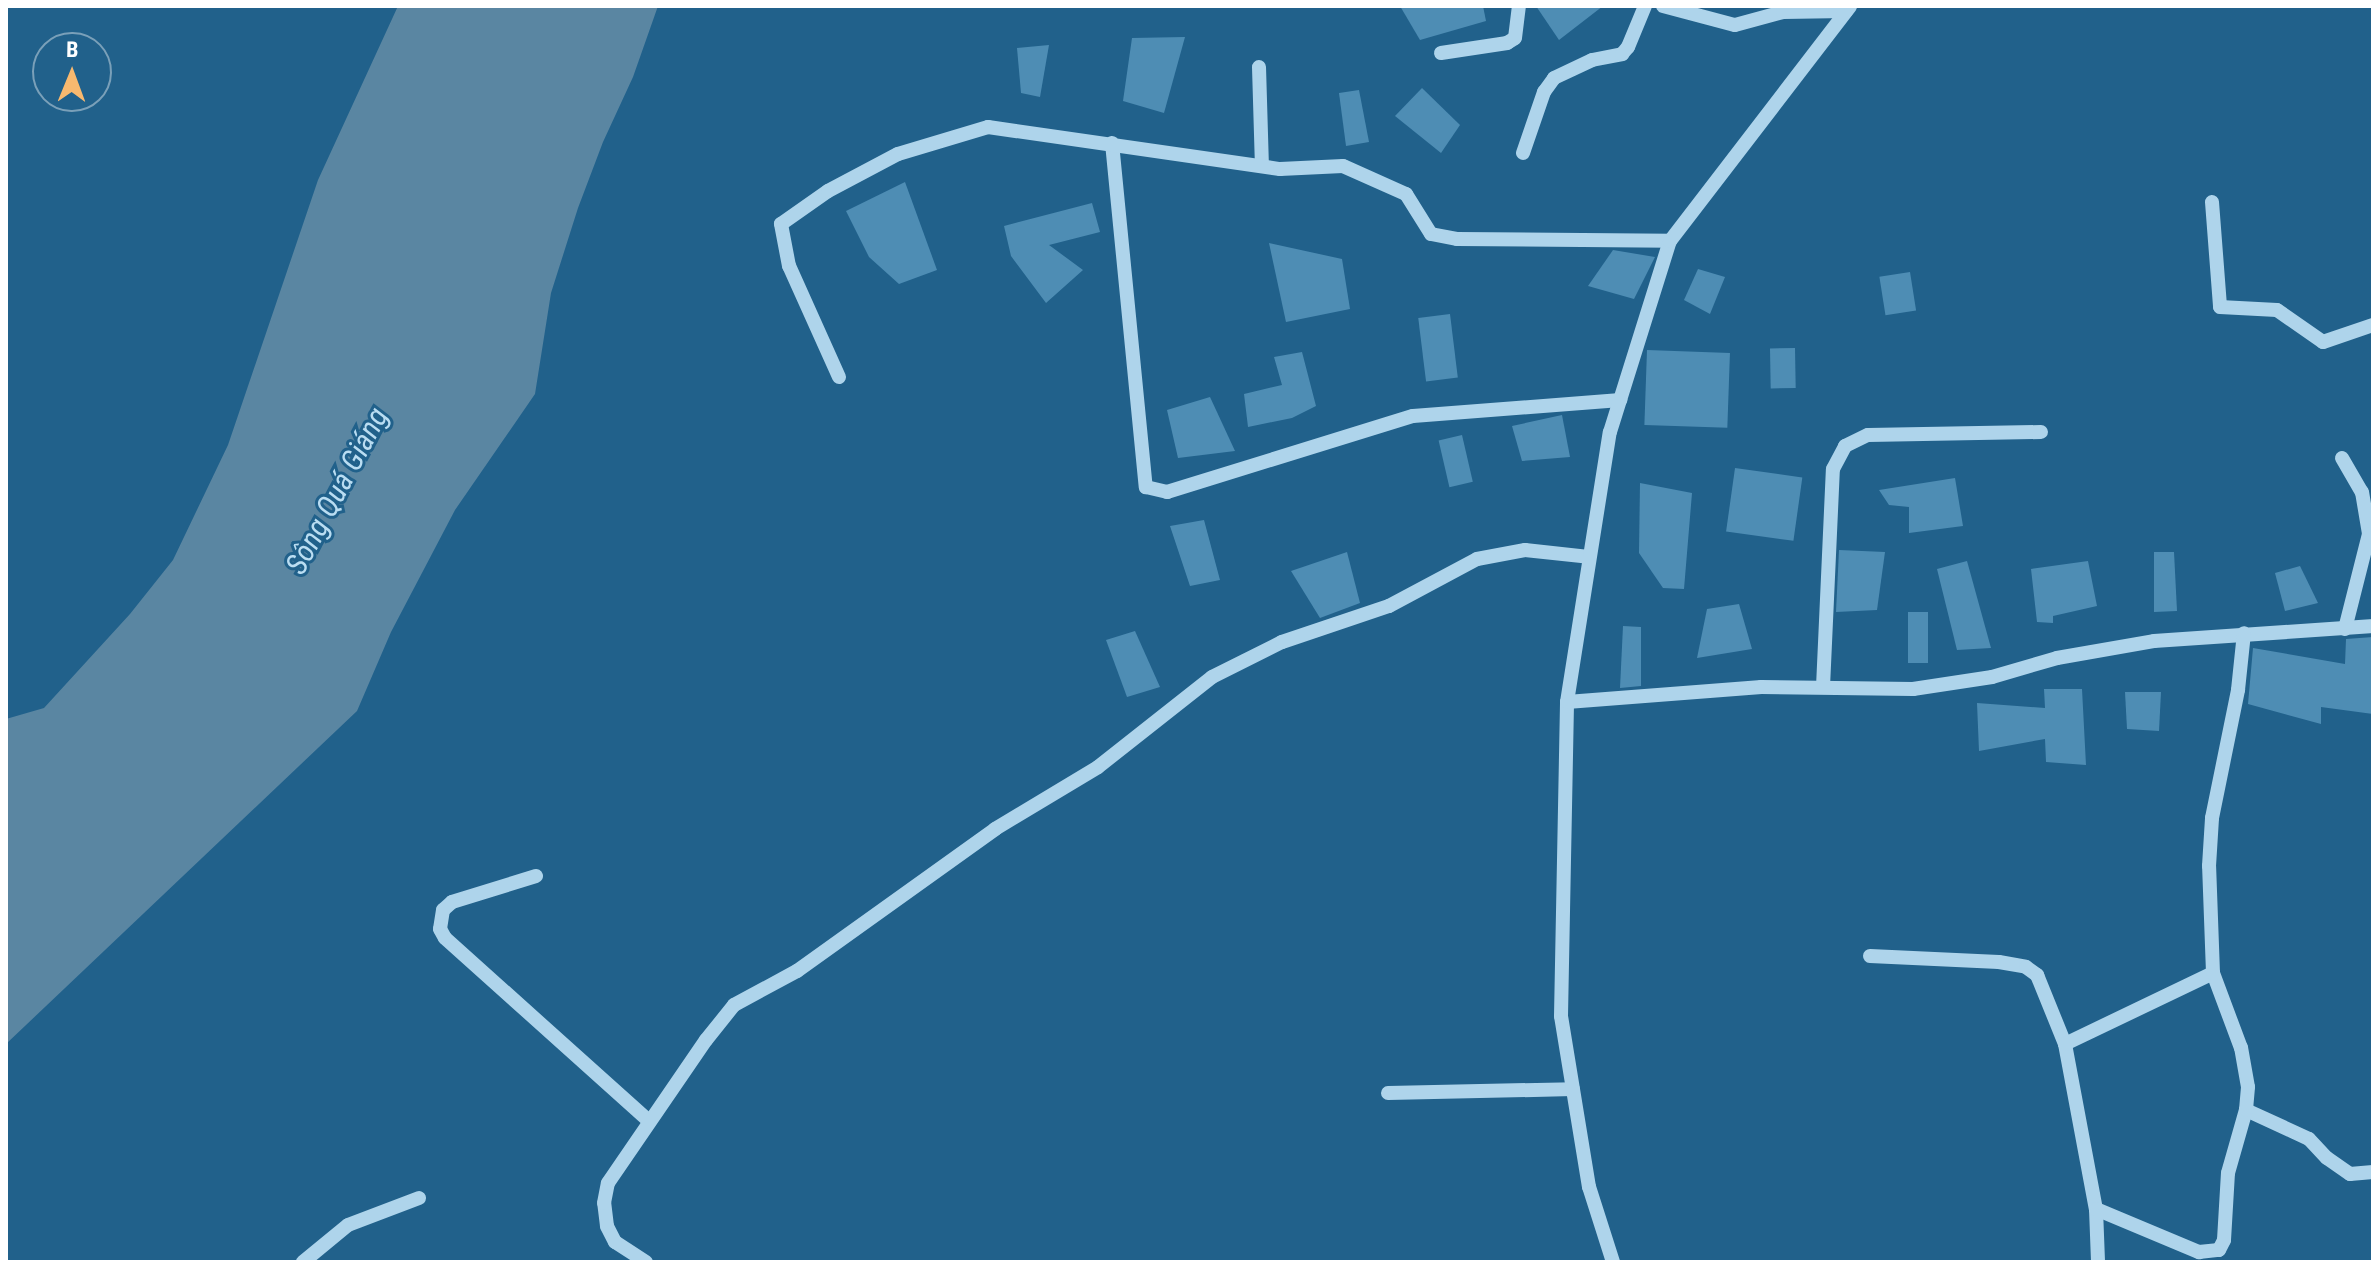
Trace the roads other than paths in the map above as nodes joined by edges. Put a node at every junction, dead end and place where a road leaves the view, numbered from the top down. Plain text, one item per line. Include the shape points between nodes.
1 (1519, 6) edge
2 (1645, 6) edge
3 (1663, 6) edge
4 (1848, 9) edge
5 (1441, 53) dead end
6 (1259, 67) dead end
7 (1112, 143) junction
8 (1523, 153) dead end
9 (1262, 166) junction
10 (2212, 202) dead end
11 (1670, 241) junction
12 (2373, 325) edge
13 (839, 377) dead end
14 (1620, 400) junction
15 (2041, 432) dead end
16 (2342, 458) dead end
17 (1589, 557) junction
18 (2373, 626) edge
19 (2345, 629) junction
20 (2244, 633) junction
21 (1823, 687) junction
22 (1567, 702) junction
23 (536, 876) dead end
24 (1870, 956) dead end
25 (2213, 973) junction
26 (2065, 1044) junction
27 (1573, 1089) junction
28 (1388, 1093) dead end
29 (2246, 1110) junction
30 (649, 1121) junction
31 (2373, 1172) edge
32 (419, 1198) dead end
33 (2096, 1209) junction
34 (303, 1262) edge
35 (646, 1262) edge
36 (1613, 1262) edge
37 (2098, 1262) edge

1 - 5 street via 1515,38 1507,43
2 - 8 street via 1622,54 1592,60 1554,78
3 - 4 street via 1735,25 1783,12
4 - 11 street
6 - 9 street
7 - 9 street
7 - 13 street via 988,127 898,154 828,191 781,224 789,266
7 - 14 street via 1146,487 1167,492 1413,416
9 - 11 street via 1343,166 1406,194 1431,234 1457,239
10 - 12 street via 2220,307 2277,310 2323,342
11 - 14 street
14 - 17 street
15 - 21 street via 1868,435 1845,446 1833,469
16 - 19 street via 2362,492 2369,534
17 - 22 street
17 - 30 street via 1525,550 1477,559 1389,606 1282,642 1212,677 1098,767 995,829 797,971 734,1005
18 - 19 street
19 - 20 street
20 - 21 street via 2154,641 1913,689
20 - 25 street via 2212,818
21 - 22 street
22 - 27 street via 1561,1016
23 - 30 street via 452,902 443,910 440,929
24 - 26 street via 2026,967 2043,983
25 - 26 street
25 - 29 street via 2246,1066
26 - 33 street
27 - 28 street
27 - 36 street via 1589,1187
29 - 31 street via 2309,1139 2350,1174
29 - 33 street via 2228,1173 2219,1250 2199,1252
30 - 35 street via 608,1183 604,1203 615,1242
32 - 34 street via 348,1225
33 - 37 street

